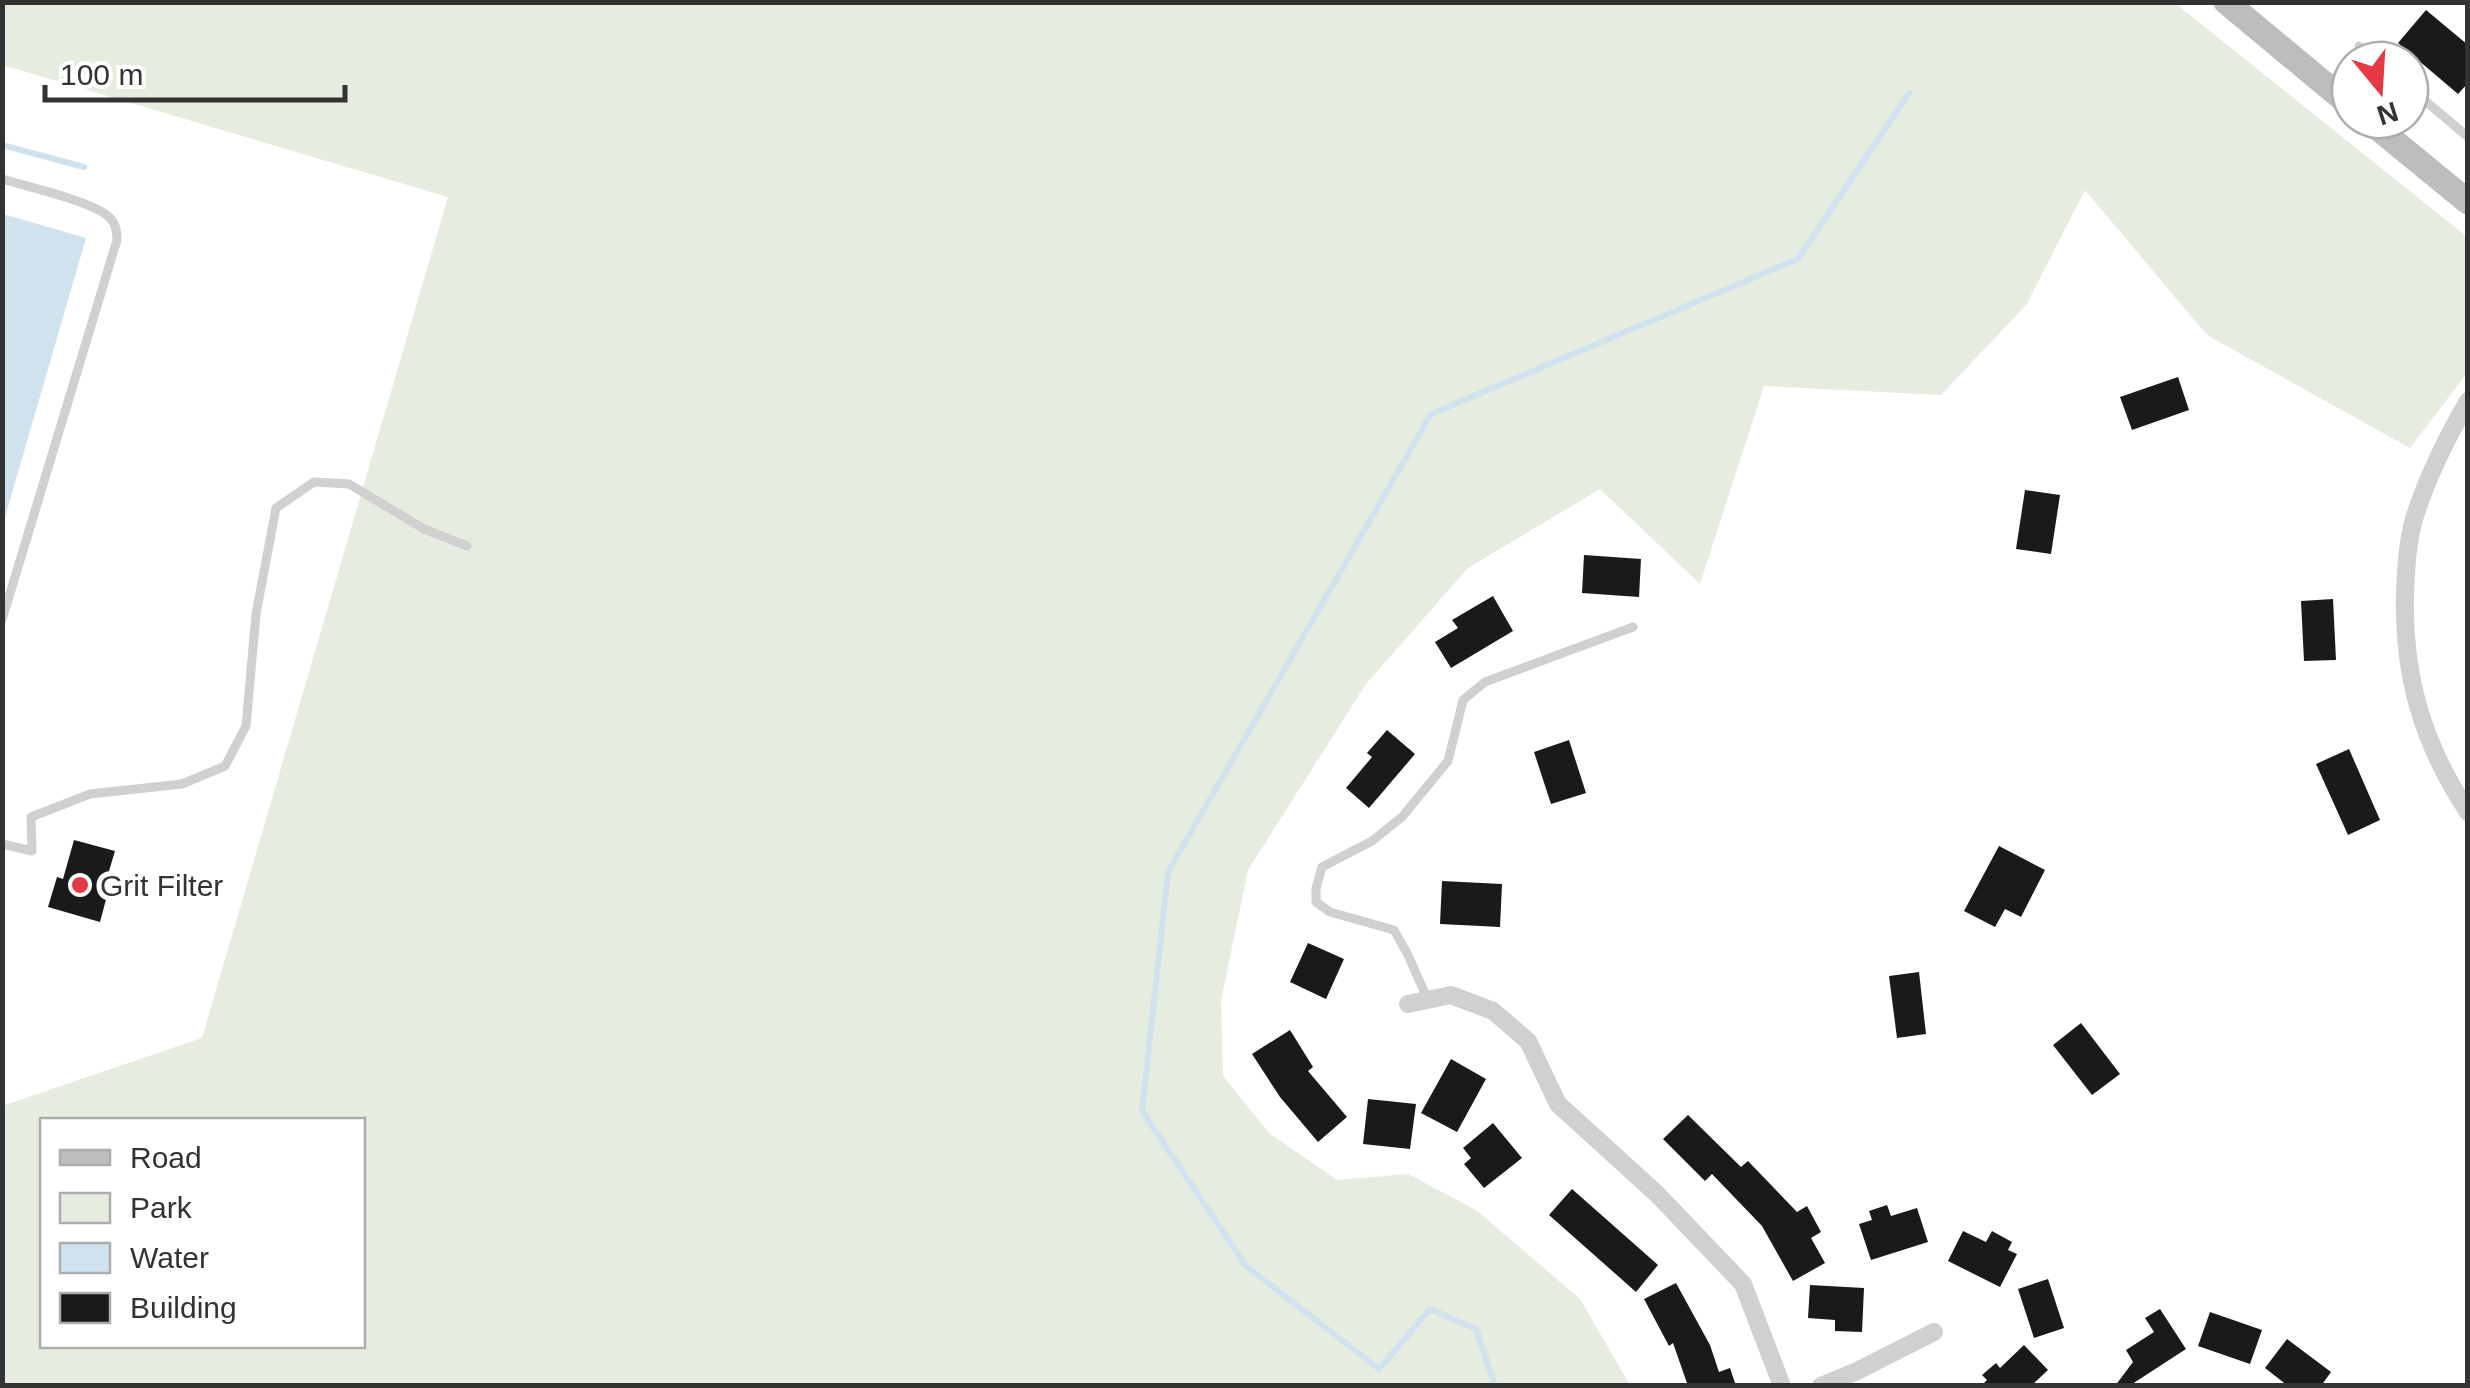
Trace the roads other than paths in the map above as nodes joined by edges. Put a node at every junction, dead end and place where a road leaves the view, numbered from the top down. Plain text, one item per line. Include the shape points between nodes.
1 (2226, 2) edge
2 (2330, 88) edge
3 (2430, 105) edge
4 (2468, 137) edge
5 (2392, 140) edge
6 (2, 179) edge
7 (2468, 202) edge
8 (2468, 400) edge
9 (467, 546) dead end
10 (2, 620) edge
11 (1633, 626) dead end
12 (2468, 812) edge
13 (2, 844) edge
14 (1428, 1000) junction
15 (1408, 1004) dead end
16 (1934, 1332) dead end
17 (1782, 1386) edge
18 (1821, 1386) edge

1 - 2 street
3 - 4 lane
5 - 7 street
6 - 10 lane via 96,208 113,220 118,240
8 - 12 street via 2440,450 2414,520 2404,616 2409,675 2428,741
9 - 13 lane via 349,484 314,482 276,508 256,614 246,726 225,766 182,784 90,794 31,817 32,851
11 - 14 lane via 1485,682 1463,700 1448,761 1402,816 1322,867 1316,902 1394,930
14 - 15 street
14 - 17 street via 1451,995 1493,1012 1528,1041 1558,1104 1743,1284
16 - 18 street

